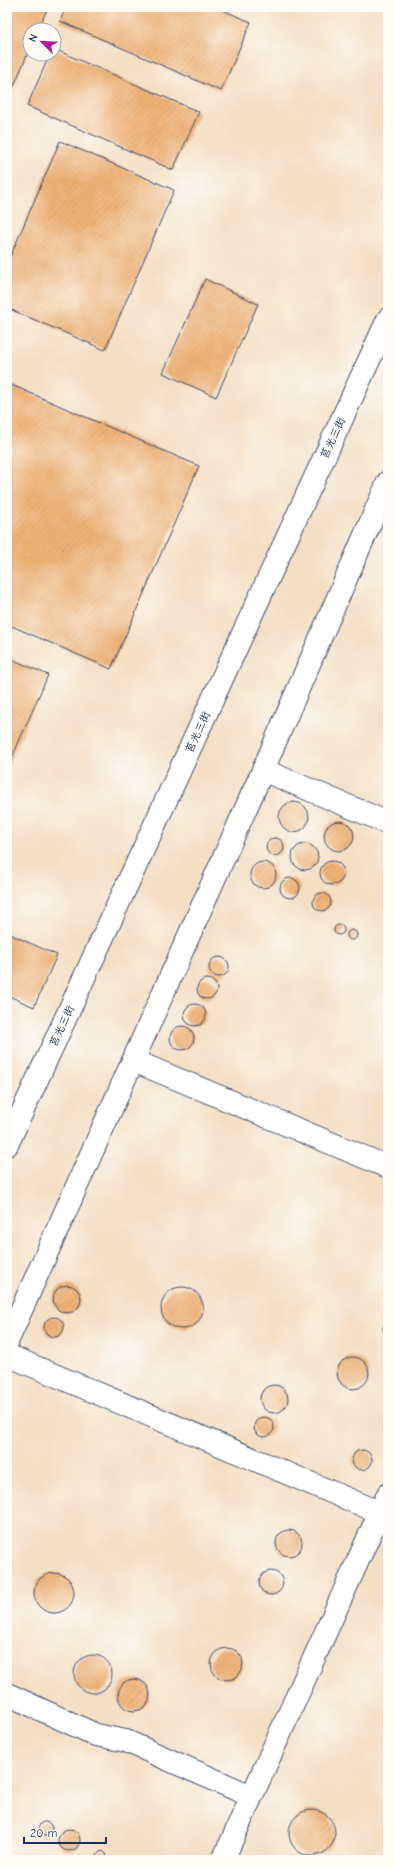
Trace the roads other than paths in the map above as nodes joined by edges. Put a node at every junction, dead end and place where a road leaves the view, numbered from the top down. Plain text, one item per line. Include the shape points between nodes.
1 (388, 319) edge
2 (388, 482) edge
3 (263, 770) junction
4 (388, 823) edge
5 (134, 1061) junction
6 (7, 1145) edge
7 (388, 1167) edge
8 (7, 1342) edge
9 (7, 1355) edge
10 (385, 1507) edge
11 (7, 1694) edge
12 (251, 1796) junction
13 (223, 1860) edge

1 - 6 street, 莒光三街
2 - 3 street
3 - 4 street
3 - 5 street
5 - 7 street
5 - 8 street
9 - 10 street
10 - 12 street
11 - 12 street via 96,1735 126,1741
12 - 13 street

